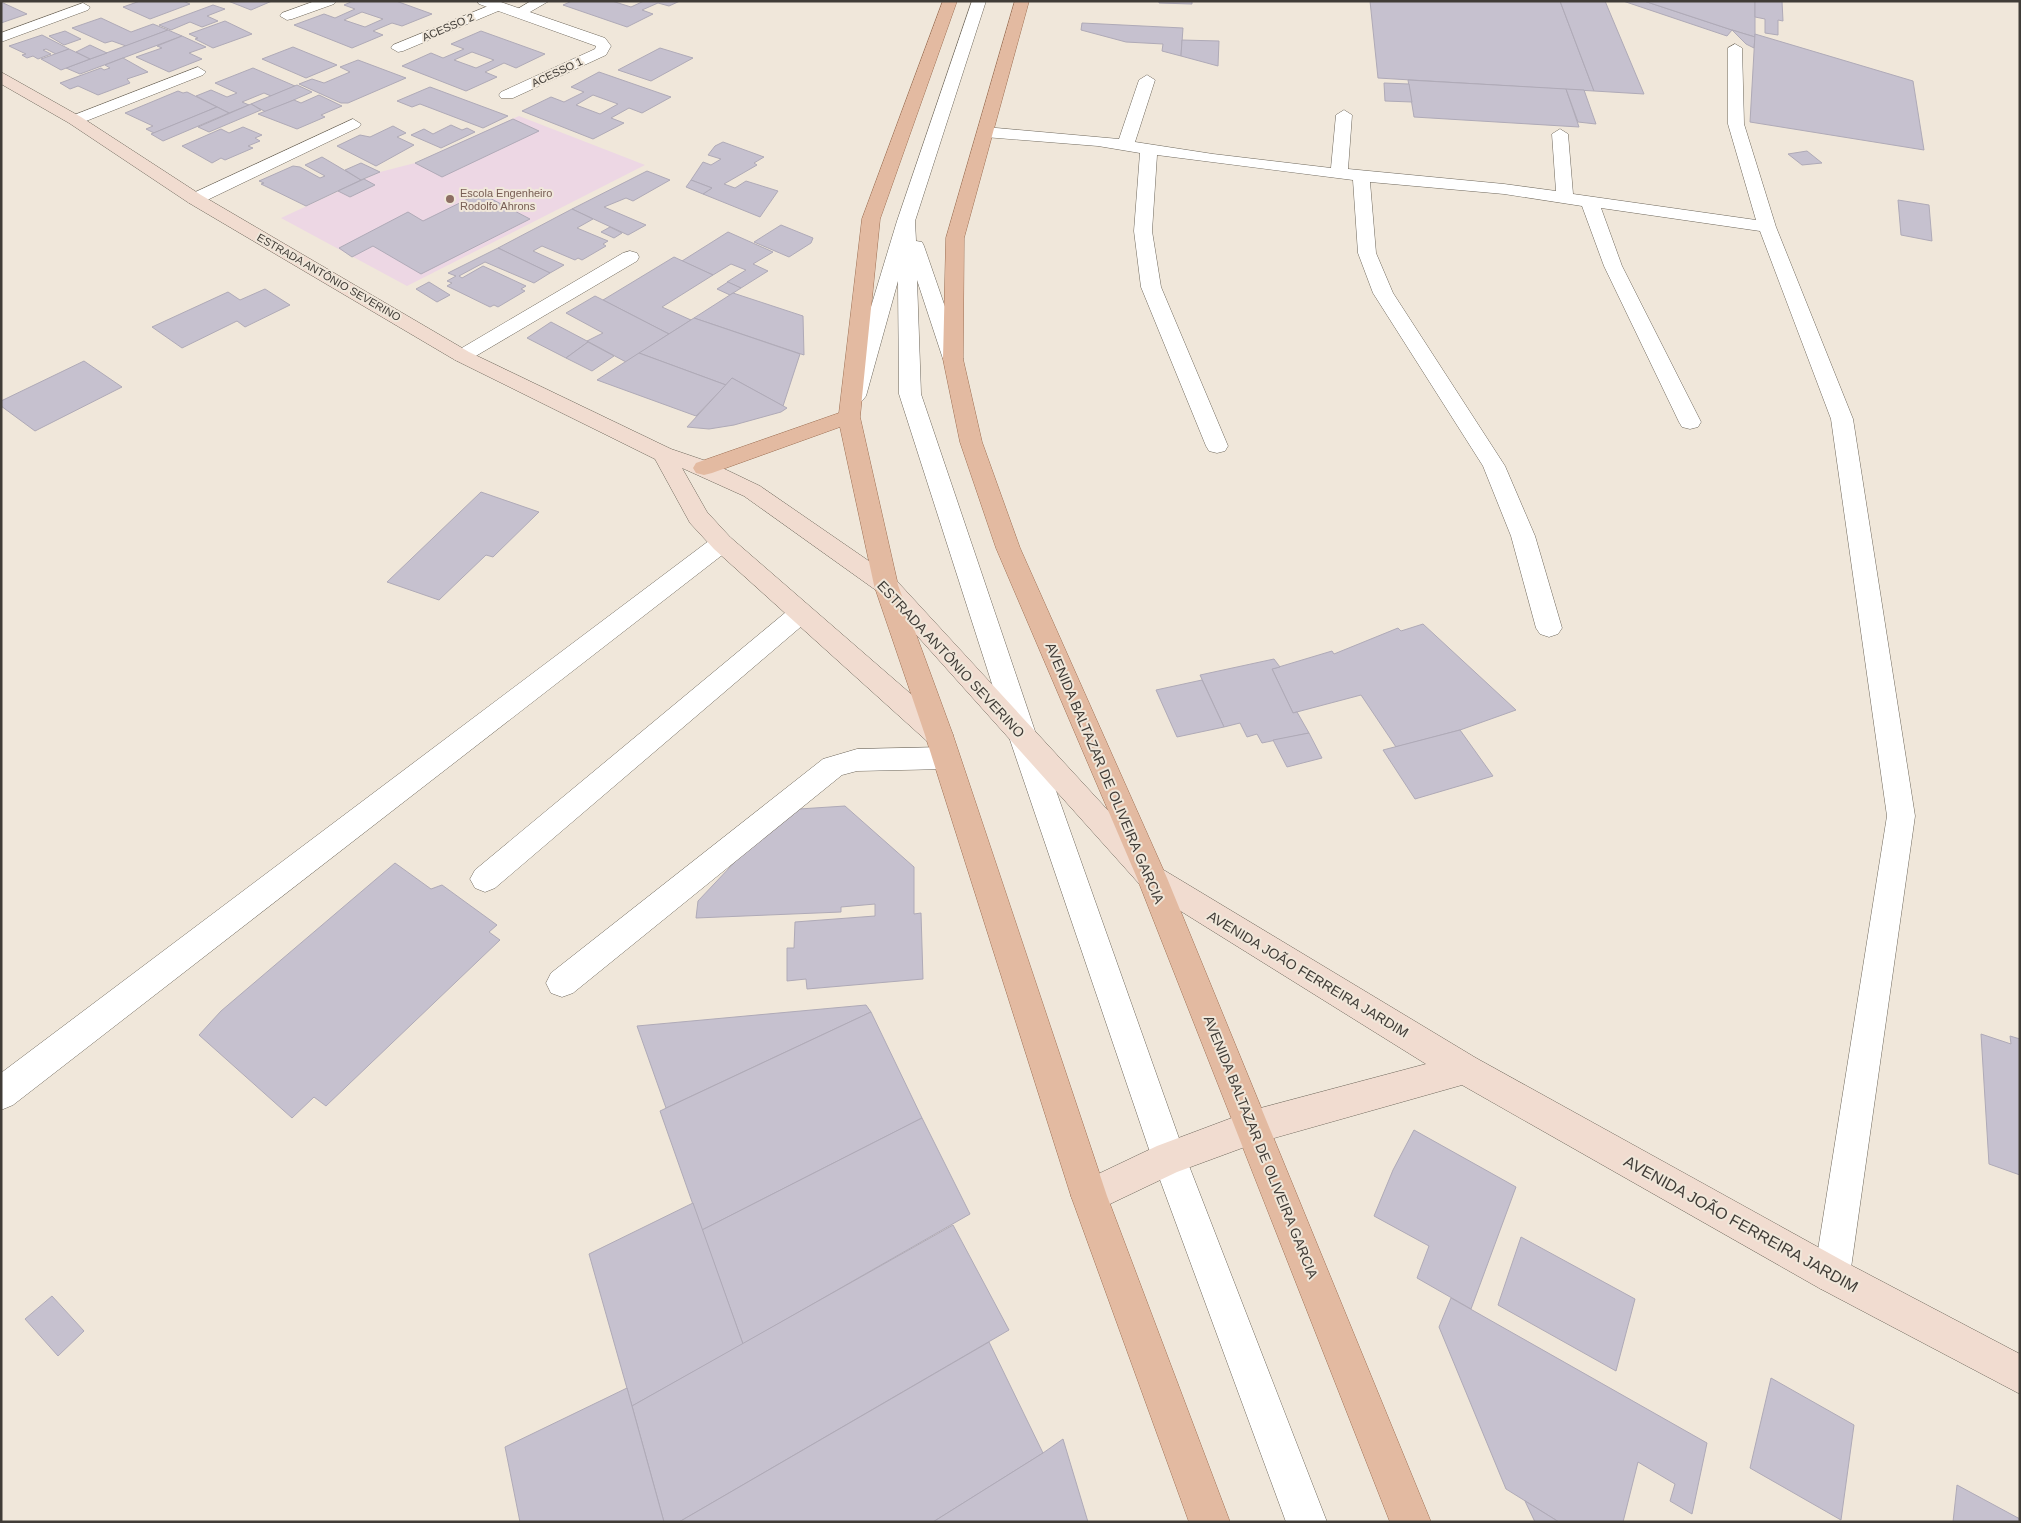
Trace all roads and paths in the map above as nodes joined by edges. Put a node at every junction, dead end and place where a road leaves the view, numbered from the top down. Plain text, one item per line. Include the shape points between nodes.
1 (329, 1) edge
2 (484, 1) edge
3 (542, 1) edge
4 (950, 1) edge
5 (979, 1) edge
6 (1022, 1) edge
7 (498, 6) junction
8 (83, 7) dead end
9 (518, 13) junction
10 (287, 16) dead end
11 (1, 38) edge
12 (398, 48) dead end
13 (1735, 48) dead end
14 (198, 72) dead end
15 (1, 77) edge
16 (1147, 80) dead end
17 (507, 95) dead end
18 (1344, 115) dead end
19 (75, 120) junction
20 (353, 124) dead end
21 (985, 132) junction
22 (1560, 134) dead end
23 (1125, 146) junction
24 (1149, 149) junction
25 (1339, 174) junction
26 (1362, 176) junction
27 (1565, 198) junction
28 (195, 199) junction
29 (1590, 202) junction
30 (906, 221) junction
31 (1767, 227) junction
32 (630, 257) dead end
33 (462, 356) junction
34 (953, 359) junction
35 (849, 417) junction
36 (1690, 422) dead end
37 (1218, 446) dead end
38 (663, 454) junction
39 (704, 468) junction
40 (722, 543) junction
41 (886, 585) junction
42 (801, 613) junction
43 (1549, 628) dead end
44 (1023, 737) junction
45 (943, 746) junction
46 (1152, 878) junction
47 (485, 879) dead end
48 (562, 983) dead end
49 (1464, 1069) junction
50 (1, 1094) edge
51 (1253, 1127) junction
52 (1169, 1158) junction
53 (1089, 1196) junction
54 (1832, 1276) junction
55 (2020, 1375) edge
56 (1210, 1522) edge
57 (1307, 1522) edge
58 (1411, 1522) edge

1 - 10 street
2 - 7 street
3 - 9 street
4 - 35 main road via 871,219
5 - 30 street
6 - 21 main road, AVENIDA BALTAZAR DE OLIVEIRA GARCIA
7 - 9 street
7 - 12 street, ACESSO 2
8 - 11 street
9 - 17 street, ACESSO 1 via 600,41 604,46 601,52
13 - 31 street via 1736,124
14 - 19 street
15 - 19 main road, ESTRADA ANTÔNIO SEVERINO
16 - 23 street
18 - 25 street
19 - 28 main road, ESTRADA ANTÔNIO SEVERINO
20 - 28 street
21 - 23 street
21 - 34 main road, AVENIDA BALTAZAR DE OLIVEIRA GARCIA via 955,238
22 - 27 street
23 - 24 street
24 - 25 street
24 - 37 street via 1143,231 1151,287
25 - 26 street
26 - 27 street
26 - 43 street via 1367,253 1383,293 1494,466 1522,536
27 - 29 street
28 - 33 main road, ESTRADA ANTÔNIO SEVERINO
29 - 31 street
29 - 36 street via 1613,266
30 - 34 street
30 - 35 street
30 - 44 street via 910,394
31 - 54 street via 1842,419 1902,816
32 - 33 street
33 - 38 main road, ESTRADA ANTÔNIO SEVERINO
34 - 46 main road, AVENIDA BALTAZAR DE OLIVEIRA GARCIA via 971,442 1008,548
35 - 39 main road
35 - 41 main road
38 - 39 main road, ESTRADA ANTÔNIO SEVERINO
38 - 40 main road via 698,517
39 - 41 main road, ESTRADA ANTÔNIO SEVERINO via 752,491
40 - 42 main road
40 - 50 street
41 - 44 main road, ESTRADA ANTÔNIO SEVERINO
41 - 45 main road
42 - 45 main road
42 - 47 street
44 - 46 main road, ESTRADA ANTÔNIO SEVERINO
44 - 52 street
45 - 48 street via 833,767
45 - 53 main road
46 - 49 main road, AVENIDA JOÃO FERREIRA JARDIM
46 - 51 main road, AVENIDA BALTAZAR DE OLIVEIRA GARCIA
49 - 51 main road
49 - 54 main road, AVENIDA JOÃO FERREIRA JARDIM
51 - 52 main road
51 - 58 main road, AVENIDA BALTAZAR DE OLIVEIRA GARCIA
52 - 53 main road
52 - 57 street
53 - 56 main road
54 - 55 main road, AVENIDA JOÃO FERREIRA JARDIM

